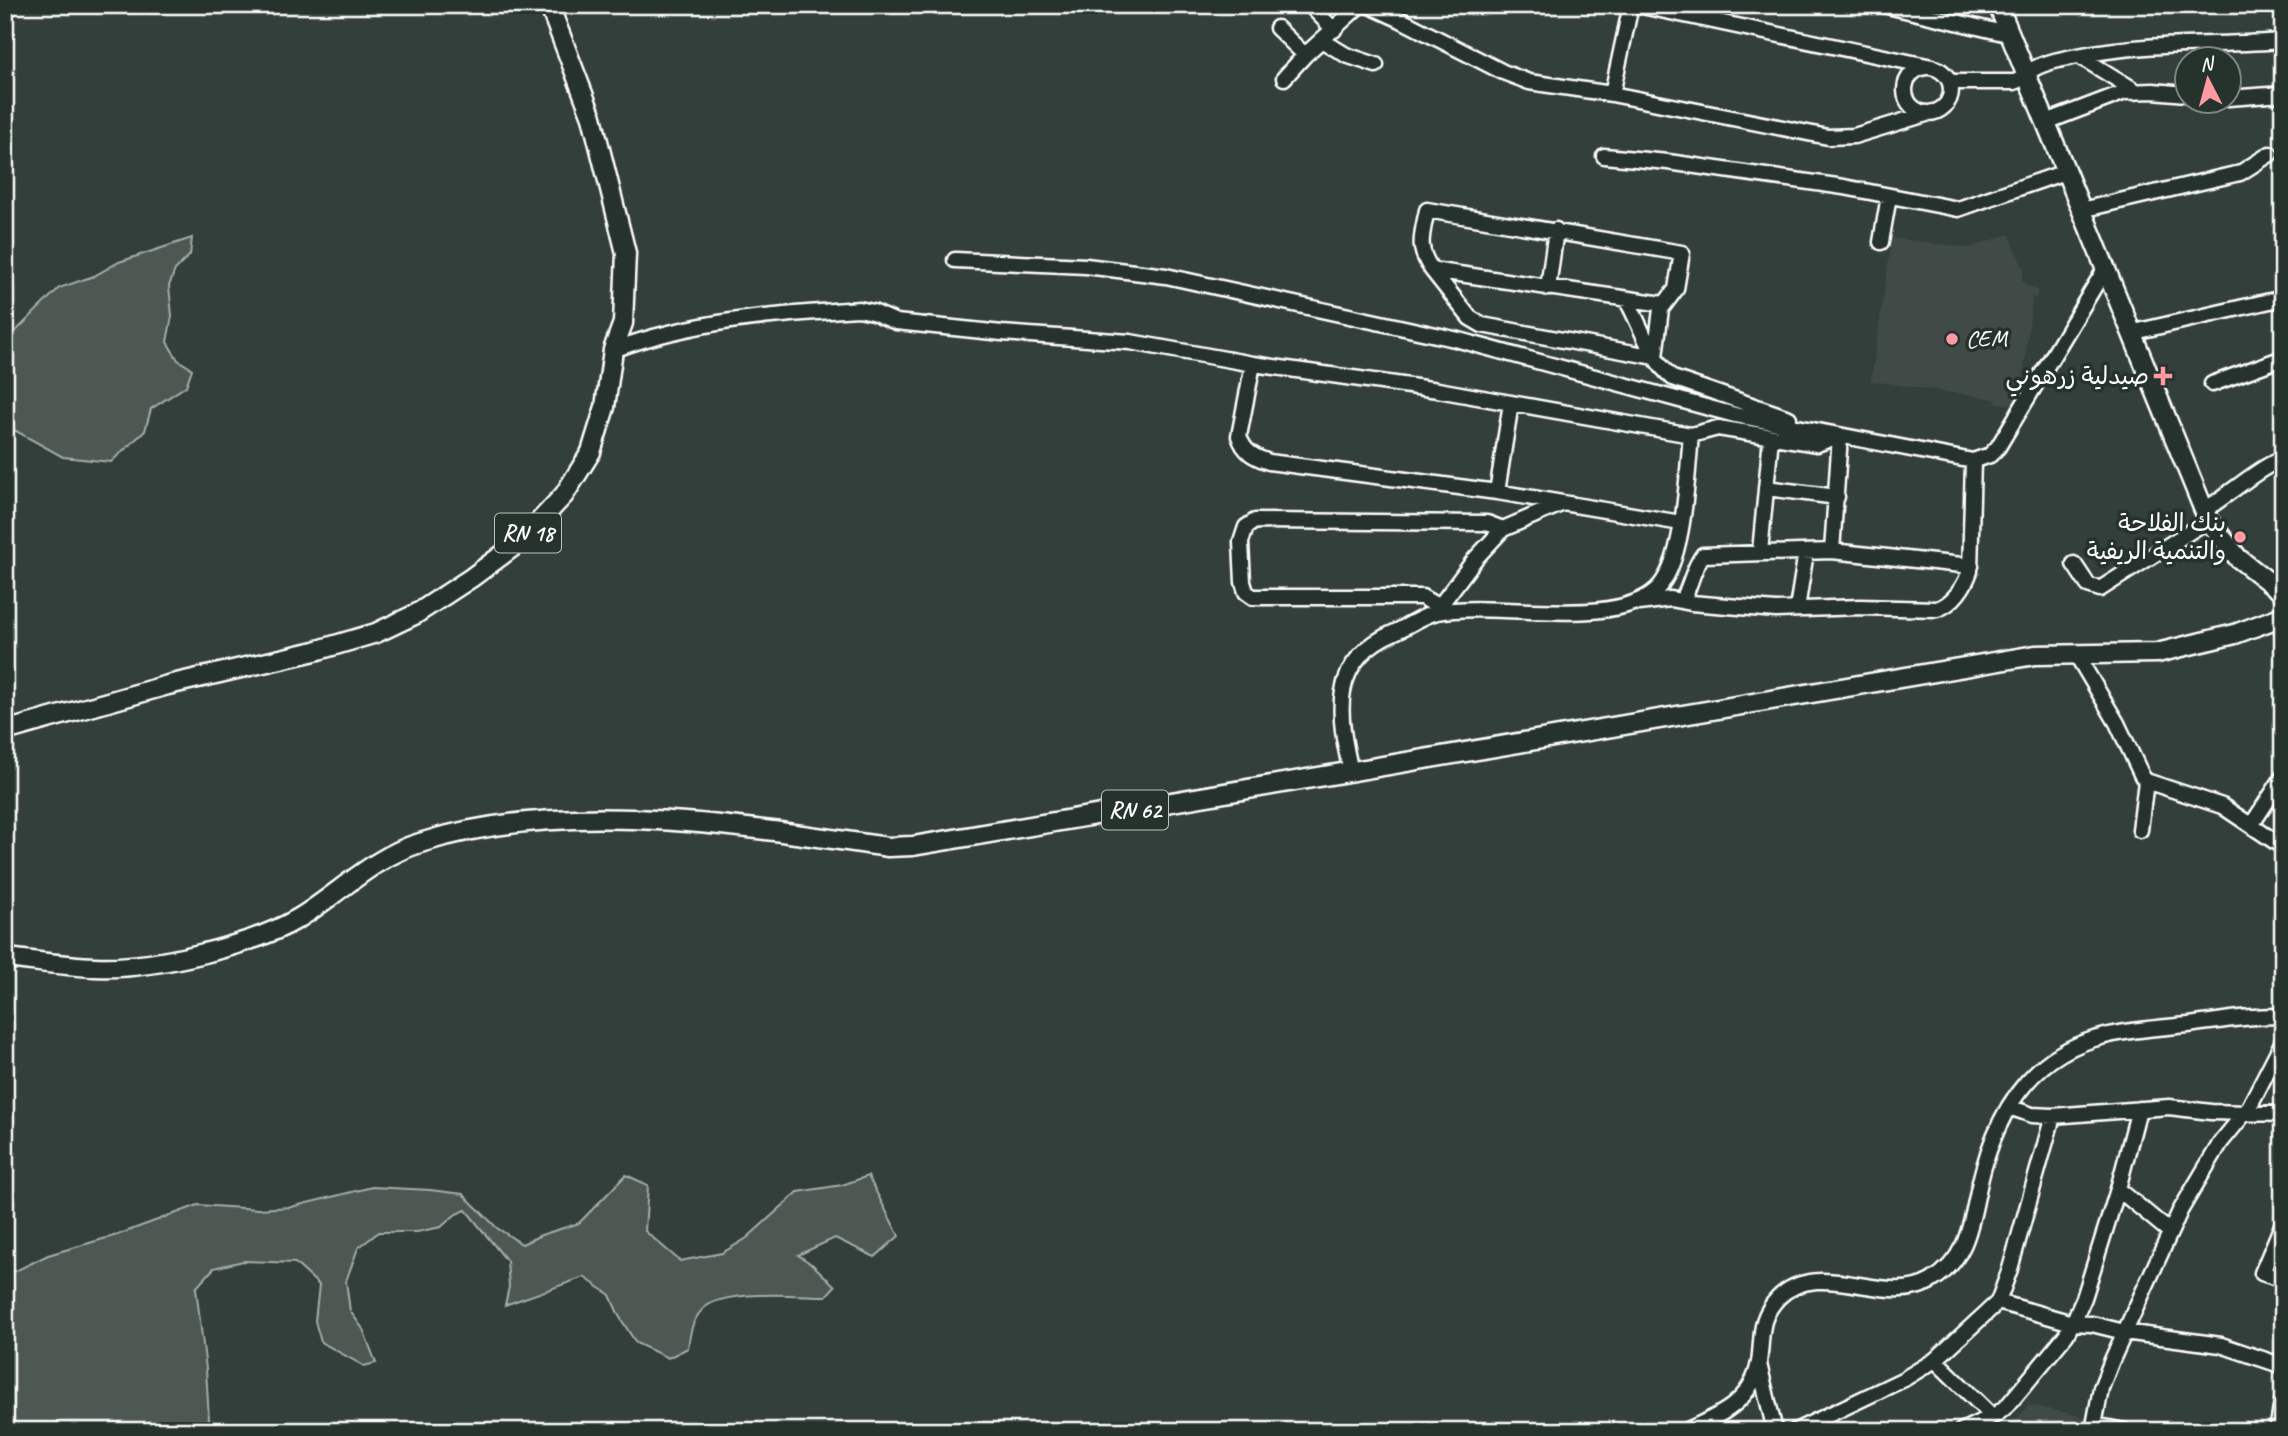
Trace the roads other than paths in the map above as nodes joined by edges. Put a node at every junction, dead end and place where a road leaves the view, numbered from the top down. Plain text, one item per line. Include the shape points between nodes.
1 (549, 5) edge
2 (1310, 5) edge
3 (1360, 5) edge
4 (1368, 5) edge
5 (1631, 5) edge
6 (1637, 5) edge
7 (1883, 5) edge
8 (1998, 5) edge
9 (1277, 28) dead end
10 (1334, 30) junction
11 (2012, 35) junction
12 (1323, 41) junction
13 (2283, 41) edge
14 (1305, 55) junction
15 (2078, 56) junction
16 (1376, 65) dead end
17 (1932, 67) junction
18 (2026, 73) junction
19 (1284, 78) dead end
20 (1950, 82) junction
21 (2136, 91) junction
22 (2172, 93) edge
23 (1612, 94) junction
24 (2283, 94) edge
25 (2242, 96) edge
26 (1933, 112) junction
27 (2046, 122) junction
28 (2270, 154) dead end
29 (1604, 156) dead end
30 (2065, 172) junction
31 (1889, 196) junction
32 (2081, 210) junction
33 (1556, 230) junction
34 (1881, 242) dead end
35 (954, 260) dead end
36 (2105, 269) junction
37 (1432, 270) junction
38 (1548, 288) junction
39 (2283, 298) edge
40 (1626, 299) junction
41 (1663, 304) junction
42 (2130, 333) junction
43 (613, 349) junction
44 (1655, 357) junction
45 (2283, 358) edge
46 (1253, 364) junction
47 (2212, 384) dead end
48 (1511, 403) junction
49 (1691, 435) junction
50 (1771, 436) junction
51 (1840, 436) junction
52 (2283, 458) edge
53 (1973, 461) junction
54 (1766, 488) junction
55 (1497, 492) junction
56 (1837, 496) junction
57 (1561, 504) junction
58 (2206, 515) junction
59 (1681, 523) junction
60 (1503, 529) junction
61 (1832, 551) junction
62 (1760, 552) junction
63 (1806, 552) junction
64 (2074, 564) dead end
65 (1971, 566) junction
66 (2283, 593) edge
67 (1682, 601) junction
68 (1634, 603) junction
69 (1797, 609) junction
70 (1437, 610) junction
71 (2281, 622) edge
72 (2076, 654) junction
73 (5, 731) edge
74 (1351, 772) junction
75 (2283, 777) edge
76 (2146, 781) junction
77 (2252, 824) junction
78 (2140, 830) dead end
79 (2283, 847) edge
80 (5, 958) edge
81 (2283, 1001) edge
82 (2277, 1016) edge
83 (2283, 1041) edge
84 (2009, 1107) junction
85 (2139, 1109) junction
86 (2245, 1113) junction
87 (2283, 1114) edge
88 (2053, 1116) junction
89 (2118, 1189) junction
90 (2283, 1223) edge
91 (2170, 1232) junction
92 (2283, 1280) edge
93 (1998, 1302) junction
94 (2072, 1323) junction
95 (2124, 1332) junction
96 (1935, 1360) junction
97 (1758, 1363) junction
98 (2283, 1366) edge
99 (2283, 1396) edge
100 (1992, 1416) junction
101 (2094, 1428) edge
102 (1804, 1429) edge
103 (1685, 1431) edge
104 (1775, 1431) edge
105 (1961, 1431) edge
106 (2125, 1431) edge
107 (2277, 1431) edge

1 - 43 main road, RN 18 via 593,117 626,253 623,323
2 - 10 street
3 - 10 street
4 - 23 street via 1518,78
5 - 23 street
6 - 17 street
7 - 11 street
8 - 11 main road
9 - 14 street
10 - 12 street
11 - 18 main road
12 - 14 street
12 - 16 street
13 - 15 street via 2129,47
14 - 19 street
15 - 18 street
15 - 21 street
17 - 20 street
17 - 26 street via 1917,69 1905,89 1916,109
18 - 20 street via 2014,82
18 - 27 main road
20 - 26 street via 1946,104
21 - 22 street
21 - 27 street via 2112,95
23 - 26 street via 1828,137 1854,136
24 - 25 street
27 - 30 main road
28 - 32 street via 2241,173
29 - 31 street
30 - 31 street via 1964,208
30 - 32 main road
31 - 34 street
32 - 36 main road
33 - 37 street via 1427,210 1420,245
33 - 38 street
33 - 41 street via 1682,253 1675,289
35 - 51 street via 1086,266 1166,276 1459,340 1735,415
36 - 42 main road
36 - 53 street via 1998,447
37 - 38 street
37 - 44 street via 1470,318 1482,325
38 - 40 street
39 - 42 street
40 - 41 street
40 - 44 street
41 - 44 street
42 - 58 main road
43 - 46 street via 651,336 742,318 859,309 897,322 1114,340
43 - 73 main road, RN 18 via 605,407 591,452 564,495 521,541 416,614 376,633 315,651 169,685
44 - 51 street via 1673,378
45 - 47 street
46 - 48 street
46 - 55 street via 1239,436 1242,447 1253,457
48 - 49 street
48 - 55 street
49 - 50 street via 1718,428
49 - 59 street
50 - 51 street via 1817,444
50 - 54 street
51 - 53 street
51 - 56 street
52 - 58 street via 2257,472
53 - 65 street
54 - 56 street
54 - 62 street
55 - 57 street
56 - 61 street
57 - 59 street
57 - 60 street
58 - 64 street via 2100,589 2088,586
58 - 66 main road via 2238,558
59 - 68 street via 1668,575 1658,588
60 - 70 street
60 - 70 street via 1487,523 1255,521 1241,542 1243,582 1253,597 1422,597
61 - 63 street
61 - 65 street
62 - 63 street
62 - 67 street via 1703,555 1693,567
63 - 69 street
65 - 69 street via 1966,584 1937,609
67 - 68 street
67 - 69 street
68 - 70 street via 1595,610
70 - 74 street via 1372,644 1351,667 1341,715
71 - 72 main road, RN 62 via 2157,653
72 - 74 main road, RN 62 via 2035,655
72 - 76 street
74 - 80 main road, RN 62 via 914,846 888,847 702,823 539,820 418,843 383,858 298,919 240,944 130,966 96,968
75 - 77 street
76 - 77 street via 2210,800
76 - 78 street
77 - 79 street
81 - 82 street
82 - 84 street via 2095,1038 2048,1061 2023,1084
83 - 86 street
84 - 88 street
84 - 97 street via 1991,1143 1961,1254 1949,1268 1912,1289 1836,1282 1795,1287 1780,1295 1767,1311
85 - 86 street
85 - 88 street
85 - 89 street
86 - 87 street
86 - 91 street via 2221,1142
88 - 93 street
89 - 91 street
89 - 94 street
90 - 92 street via 2262,1273
91 - 95 street
93 - 94 street
93 - 96 street
94 - 95 street
94 - 100 street via 2008,1405
95 - 98 street via 2221,1345
95 - 101 street via 2101,1388
96 - 100 street
96 - 102 street
97 - 103 street via 1740,1401
97 - 104 street
99 - 107 street
100 - 105 street
101 - 106 street

